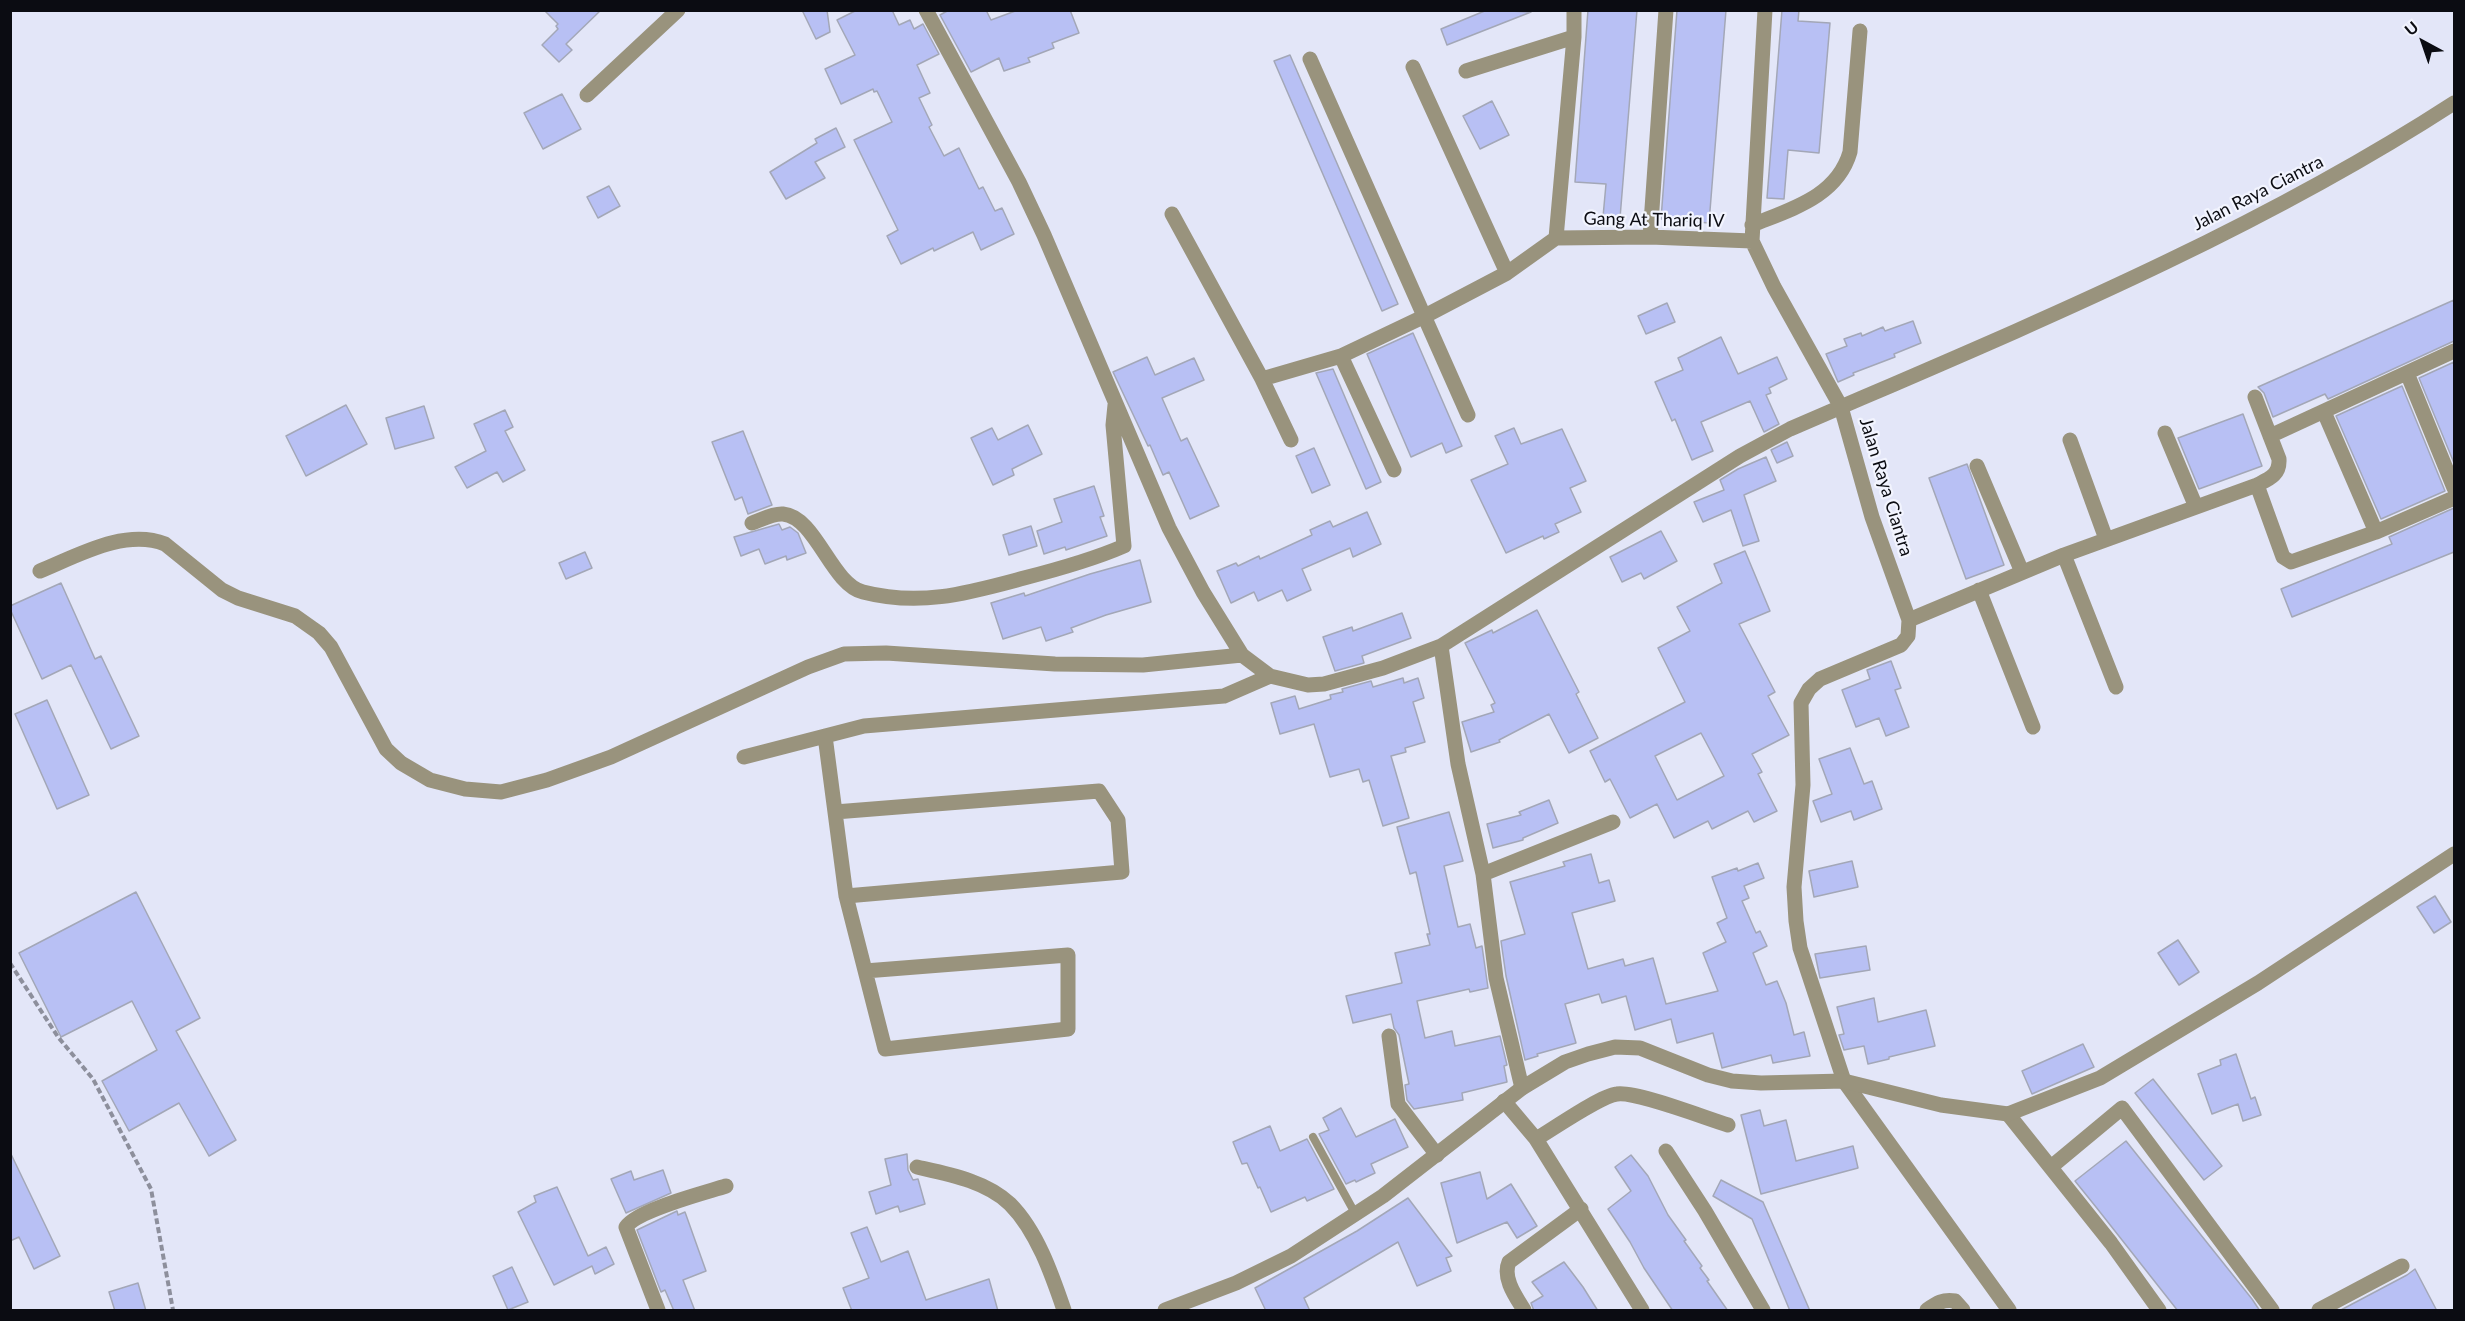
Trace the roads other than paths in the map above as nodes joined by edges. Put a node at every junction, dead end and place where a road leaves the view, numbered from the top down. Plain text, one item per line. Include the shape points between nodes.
1 (678, 10) edge
2 (926, 10) edge
3 (1574, 10) edge
4 (1666, 10) edge
5 (1765, 10) edge
6 (1860, 31) dead end
7 (1574, 37) junction
8 (1310, 59) dead end
9 (1413, 66) dead end
10 (1466, 71) dead end
11 (587, 95) dead end
12 (2454, 103) edge
13 (1173, 214) dead end
14 (1752, 225) junction
15 (1650, 237) junction
16 (1556, 238) junction
17 (1752, 241) junction
18 (1507, 273) junction
19 (1425, 316) junction
20 (2454, 351) edge
21 (1341, 356) junction
22 (2407, 372) junction
23 (1262, 380) junction
24 (2255, 397) dead end
25 (1115, 402) junction
26 (1841, 407) junction
27 (2324, 412) junction
28 (1468, 415) dead end
29 (2165, 433) dead end
30 (2270, 436) junction
31 (1291, 440) dead end
32 (2070, 440) dead end
33 (1977, 466) dead end
34 (1394, 470) dead end
35 (2257, 485) junction
36 (2454, 488) edge
37 (2454, 498) edge
38 (2196, 507) junction
39 (752, 523) dead end
40 (2376, 532) junction
41 (2106, 539) junction
42 (2064, 555) junction
43 (40, 571) dead end
44 (2022, 572) junction
45 (1979, 590) junction
46 (1909, 620) junction
47 (1441, 646) junction
48 (1242, 655) junction
49 (1270, 676) junction
50 (2116, 687) dead end
51 (2033, 727) dead end
52 (825, 736) junction
53 (744, 757) dead end
54 (835, 812) junction
55 (1613, 822) dead end
56 (2454, 854) edge
57 (1483, 874) junction
58 (846, 896) junction
59 (865, 971) junction
60 (1389, 1036) dead end
61 (1844, 1081) junction
62 (1522, 1088) junction
63 (1504, 1101) junction
64 (2008, 1114) junction
65 (1728, 1125) dead end
66 (1313, 1137) dead end
67 (1536, 1139) junction
68 (1666, 1151) dead end
69 (1437, 1155) junction
70 (917, 1167) dead end
71 (2051, 1167) junction
72 (726, 1186) dead end
73 (1581, 1209) junction
74 (1356, 1215) junction
75 (2402, 1266) dead end
76 (658, 1311) edge
77 (1064, 1311) edge
78 (1165, 1311) edge
79 (1524, 1311) edge
80 (1642, 1311) edge
81 (1763, 1311) edge
82 (1928, 1311) edge
83 (1963, 1311) edge
84 (2009, 1311) edge
85 (2158, 1311) edge
86 (2272, 1311) edge
87 (2319, 1311) edge

1 - 11 street
2 - 25 street via 1018,182
3 - 7 street
4 - 15 street
5 - 14 street
6 - 14 street via 1846,167 1810,201
7 - 10 street
7 - 16 street
8 - 19 street
9 - 18 street
12 - 26 street, Jalan Raya Ciantra via 2393,143 2253,220 2047,318
13 - 23 street
14 - 17 street
15 - 16 street, Gang At Thariq IV
15 - 17 street, Gang At Thariq IV
16 - 18 street
17 - 26 street
18 - 19 street
19 - 21 street
19 - 28 street
20 - 22 street
21 - 23 street
21 - 34 street
22 - 27 street
22 - 36 street
23 - 31 street
24 - 30 street
25 - 39 street via 1113,425 1124,546 1092,560 970,593 940,598 886,596 851,587 822,547 790,516 776,515
25 - 48 street via 1169,528
26 - 46 street, Jalan Raya Ciantra via 1872,518
26 - 47 street via 1740,456
27 - 30 street
27 - 40 street
29 - 38 street
30 - 35 street via 2279,459 2278,470
32 - 41 street
33 - 44 street
35 - 38 street
35 - 40 street via 2288,561 2296,562
37 - 40 street
38 - 41 street
41 - 42 street
42 - 44 street
42 - 50 street
43 - 48 street via 114,542 140,538 165,544 222,590 295,616 319,633 331,647 386,749 401,764 430,780 465,789 501,792 547,780 610,756 844,654 1143,665
44 - 45 street
45 - 46 street
45 - 51 street
46 - 61 street via 1905,642 1820,679 1802,703 1803,785 1794,887 1796,921 1800,948
47 - 49 street via 1383,668 1324,684 1308,685
47 - 57 street via 1458,764
48 - 49 street
49 - 52 street via 1224,696 864,726
52 - 53 street
52 - 54 street
54 - 58 street
54 - 58 street via 1099,791 1118,820 1122,872
55 - 57 street
56 - 64 street via 2258,983 2100,1078
57 - 62 street via 1496,978
58 - 59 street
59 - 59 street via 1068,955 1068,1029 885,1049
60 - 69 street via 1398,1104
61 - 62 street via 1732,1081 1640,1048 1615,1047 1565,1062
61 - 64 street via 1941,1104
61 - 84 street
62 - 63 street
63 - 67 street
63 - 69 street
64 - 71 street
65 - 67 street via 1634,1095 1617,1094
66 - 74 lane
67 - 73 street
68 - 81 street
69 - 74 street
70 - 77 street via 953,1174 1009,1203 1036,1243
71 - 85 street
71 - 86 street via 2122,1108
72 - 76 street via 664,1206 633,1219 626,1227
73 - 79 street via 1509,1262 1509,1280
73 - 80 street
74 - 78 street via 1291,1256
75 - 87 street
82 - 83 street via 1938,1302 1949,1300

